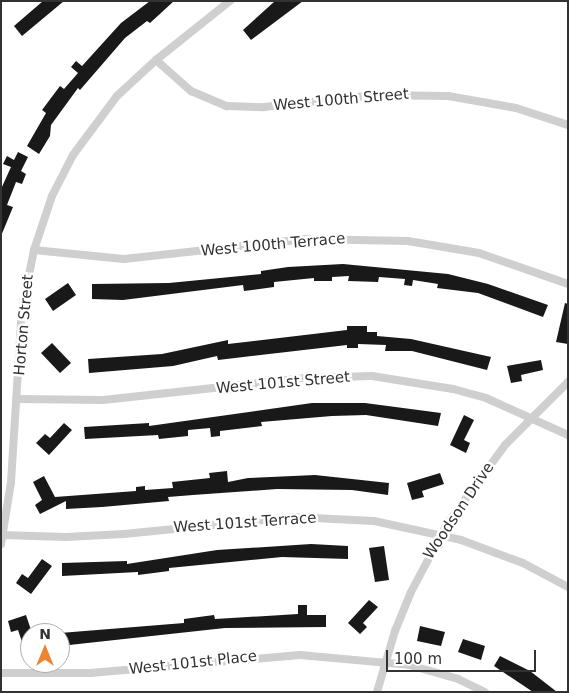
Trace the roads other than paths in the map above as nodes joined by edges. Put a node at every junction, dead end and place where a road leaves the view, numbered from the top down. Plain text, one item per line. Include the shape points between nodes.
1 (230, 1) edge
2 (156, 60) junction
3 (568, 125) edge
4 (34, 250) junction
5 (568, 284) edge
6 (568, 382) edge
7 (18, 399) junction
8 (532, 417) junction
9 (568, 435) edge
10 (2, 535) edge
11 (440, 535) junction
12 (1, 544) edge
13 (568, 587) edge
14 (385, 662) junction
15 (1, 673) edge
16 (377, 692) edge
17 (485, 692) edge

1 - 2 street, Horton Street
2 - 3 street, West 100th Street via 191,91 227,106 246,108 406,94 483,101
2 - 4 street, Horton Street via 117,96 73,155 52,196
4 - 5 street, West 100th Terrace via 124,259 306,239 408,241 479,254
4 - 7 street, Horton Street via 22,309
6 - 8 street, Woodson Drive
7 - 8 street, West 101st Street via 103,400 306,378 372,376 453,389
7 - 10 street, Horton Street
8 - 9 street, West 101st Street
8 - 11 street, Woodson Drive via 473,485
10 - 11 street, West 101st Terrace via 66,537 124,534 293,517 374,521
10 - 12 street, Horton Street
11 - 13 street, West 101st Terrace via 523,564
11 - 14 street, Woodson Drive via 411,592
14 - 15 street, West 101st Place via 291,655 90,673
14 - 16 street, Woodson Drive
14 - 17 street, West 101st Place via 439,673

